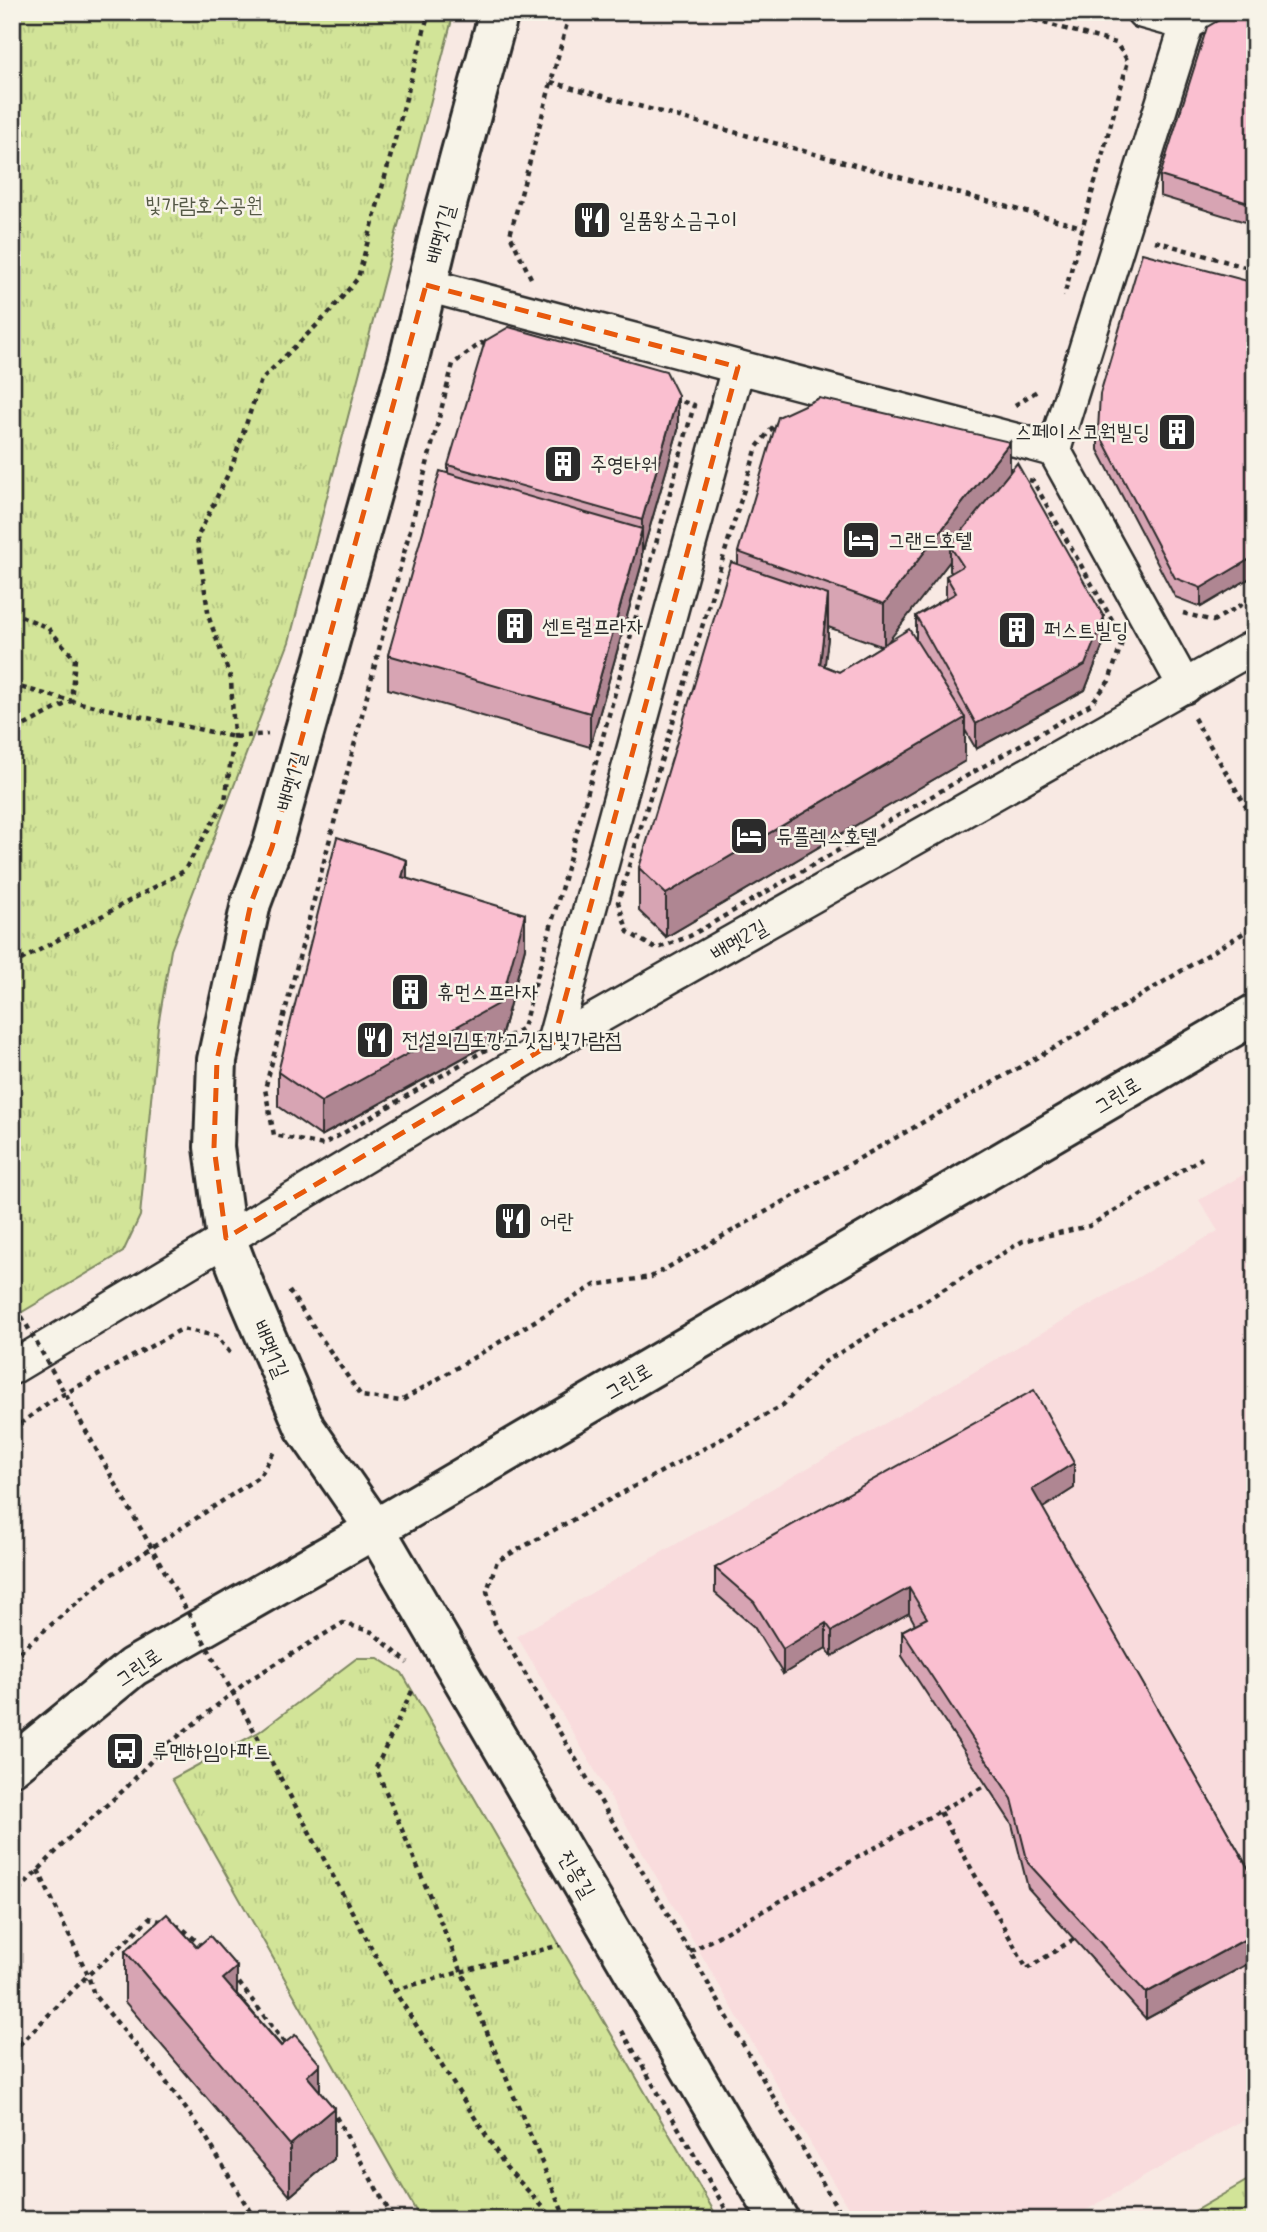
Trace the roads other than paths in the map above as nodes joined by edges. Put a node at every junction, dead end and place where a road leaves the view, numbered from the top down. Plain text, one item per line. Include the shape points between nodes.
1 (499, 12) edge
2 (1143, 12) edge
3 (1197, 18) edge
4 (426, 285) junction
5 (738, 367) junction
6 (1054, 450) junction
7 (1255, 646) edge
8 (1195, 699) junction
9 (1255, 1014) edge
10 (553, 1044) junction
11 (226, 1238) junction
12 (12, 1368) edge
13 (374, 1529) junction
14 (12, 1766) edge
15 (779, 2220) edge

1 - 4 street, 배멧1길
2 - 3 street
3 - 6 street
4 - 5 street
4 - 11 street, 배멧1길 via 276,834 251,903 216,1060 214,1147
5 - 6 street
5 - 10 street
6 - 8 street
7 - 8 street, 배멧2길
8 - 10 street, 배멧2길
9 - 13 street, 그린로
10 - 11 street, 배멧2길
11 - 12 street
11 - 13 street, 배멧1길 via 305,1429
13 - 14 street, 그린로 via 133,1667
13 - 15 street, 진흥길

